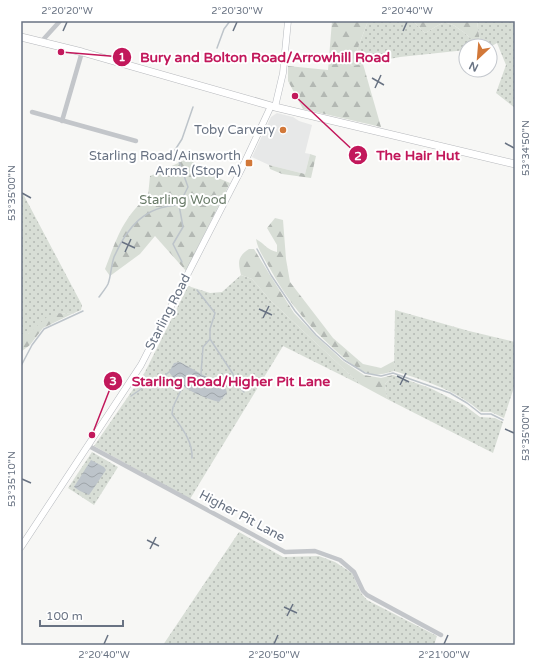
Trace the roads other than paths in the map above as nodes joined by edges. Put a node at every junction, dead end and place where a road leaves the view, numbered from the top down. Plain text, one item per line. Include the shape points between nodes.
1 (60, 21) edge
2 (288, 21) edge
3 (21, 37) edge
4 (41, 42) junction
5 (82, 52) junction
6 (273, 106) junction
7 (32, 112) dead end
8 (62, 121) junction
9 (136, 141) dead end
10 (515, 164) edge
11 (89, 446) junction
12 (21, 547) edge
13 (441, 635) dead end

1 - 4 street
2 - 6 main road, Starling Road via 283,73
3 - 4 highway
4 - 5 highway
5 - 6 highway
5 - 8 street
6 - 10 highway
6 - 11 main road, Starling Road via 141,365
7 - 8 street
8 - 9 street
11 - 12 main road, Starling Road
11 - 13 street, Higher Pit Lane via 285,552 315,551 340,560 354,572 367,595

